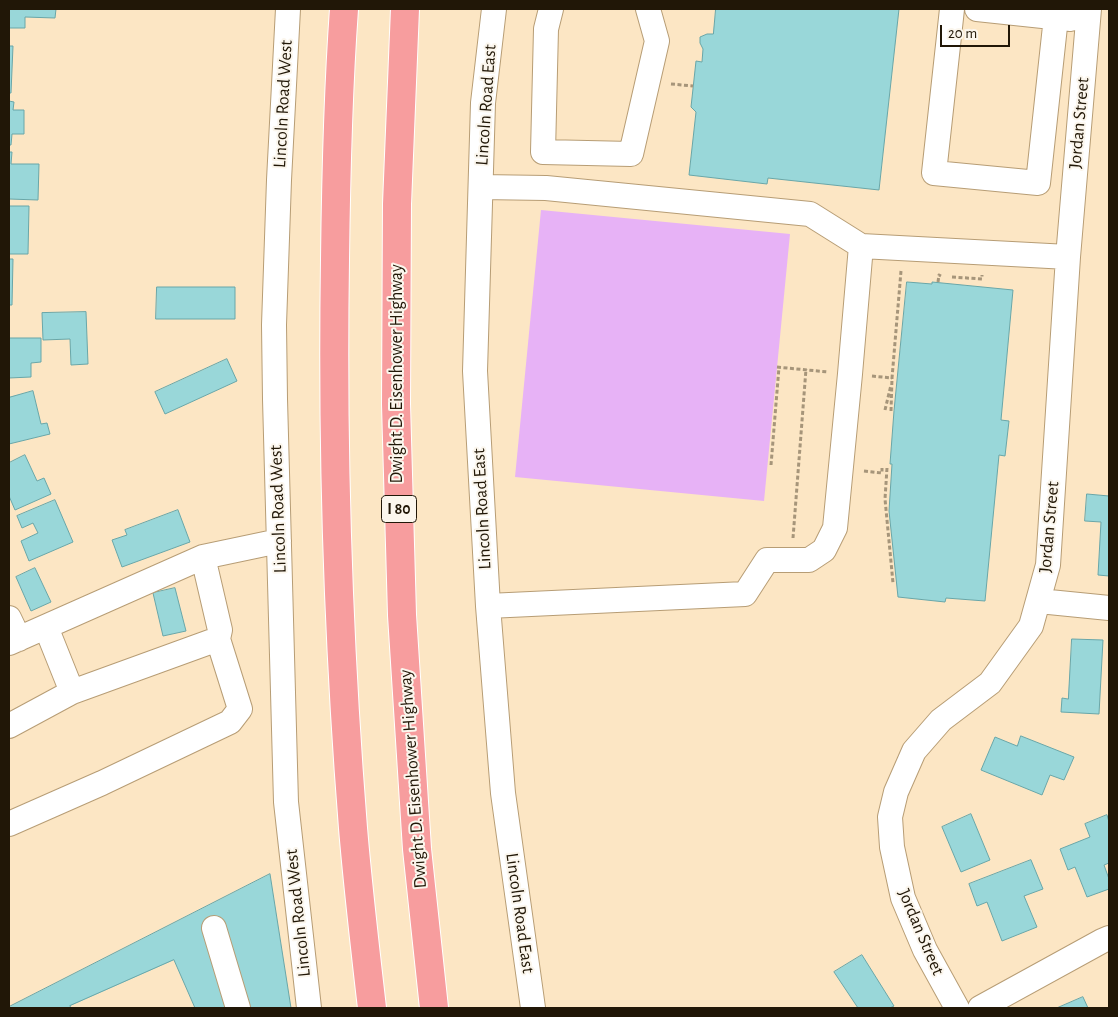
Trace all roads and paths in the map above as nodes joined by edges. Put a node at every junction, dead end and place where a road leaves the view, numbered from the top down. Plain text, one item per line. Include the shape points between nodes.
1 (288, 9) edge
2 (344, 9) edge
3 (405, 9) edge
4 (494, 9) edge
5 (551, 9) edge
6 (648, 9) edge
7 (952, 9) edge
8 (977, 9) edge
9 (1088, 15) edge
10 (1056, 17) junction
11 (481, 187) junction
12 (861, 246) junction
13 (1068, 257) junction
14 (902, 265) dead end
15 (974, 273) dead end
16 (938, 282) dead end
17 (892, 378) junction
18 (886, 410) dead end
19 (891, 411) dead end
20 (771, 465) dead end
21 (882, 468) dead end
22 (887, 468) dead end
23 (882, 473) dead end
24 (279, 541) junction
25 (203, 557) junction
26 (792, 560) junction
27 (893, 583) dead end
28 (1039, 602) junction
29 (488, 606) junction
30 (1109, 608) edge
31 (46, 627) junction
32 (12, 634) edge
33 (218, 639) junction
34 (72, 692) junction
35 (9, 726) edge
36 (9, 824) edge
37 (214, 928) dead end
38 (1109, 938) edge
39 (238, 1008) edge
40 (309, 1008) edge
41 (372, 1008) edge
42 (434, 1008) edge
43 (533, 1008) edge
44 (957, 1008) edge
45 (980, 1008) edge

1 - 24 street, Lincoln Road West via 274,325
2 - 41 highway via 335,238 336,524 354,829
3 - 42 highway, Dwight D. Eisenhower Highway / I 80 via 396,204 396,424 406,683 417,850
4 - 11 street, Lincoln Road East via 483,103
5 - 6 street via 546,29 543,152 631,154 657,41
7 - 10 street via 934,173 1038,183
8 - 10 street
9 - 10 street
9 - 13 street, Jordan Street
11 - 12 street via 546,188 810,214
11 - 29 street, Lincoln Road East via 475,371
12 - 13 street
12 - 26 street via 835,528 824,550 809,560
13 - 28 street, Jordan Street via 1048,565
14 - 17 path
15 - 16 path via 982,274 982,279 939,275
17 - 18 path
17 - 19 path
20 - 26 path via 778,366 806,369
21 - 23 path
22 - 27 path via 884,499
24 - 25 street
24 - 40 street, Lincoln Road West via 286,802
25 - 31 street
25 - 33 street via 220,630
26 - 29 street via 767,560 745,594
28 - 30 street
28 - 44 street, Jordan Street via 1031,626 990,683 941,720 914,751 896,792 890,817 892,847 903,898 925,950
29 - 43 street, Lincoln Road East via 503,793
31 - 32 street
31 - 34 street
33 - 34 street
33 - 36 street via 240,709 230,722
34 - 35 street
37 - 39 street
38 - 45 street

